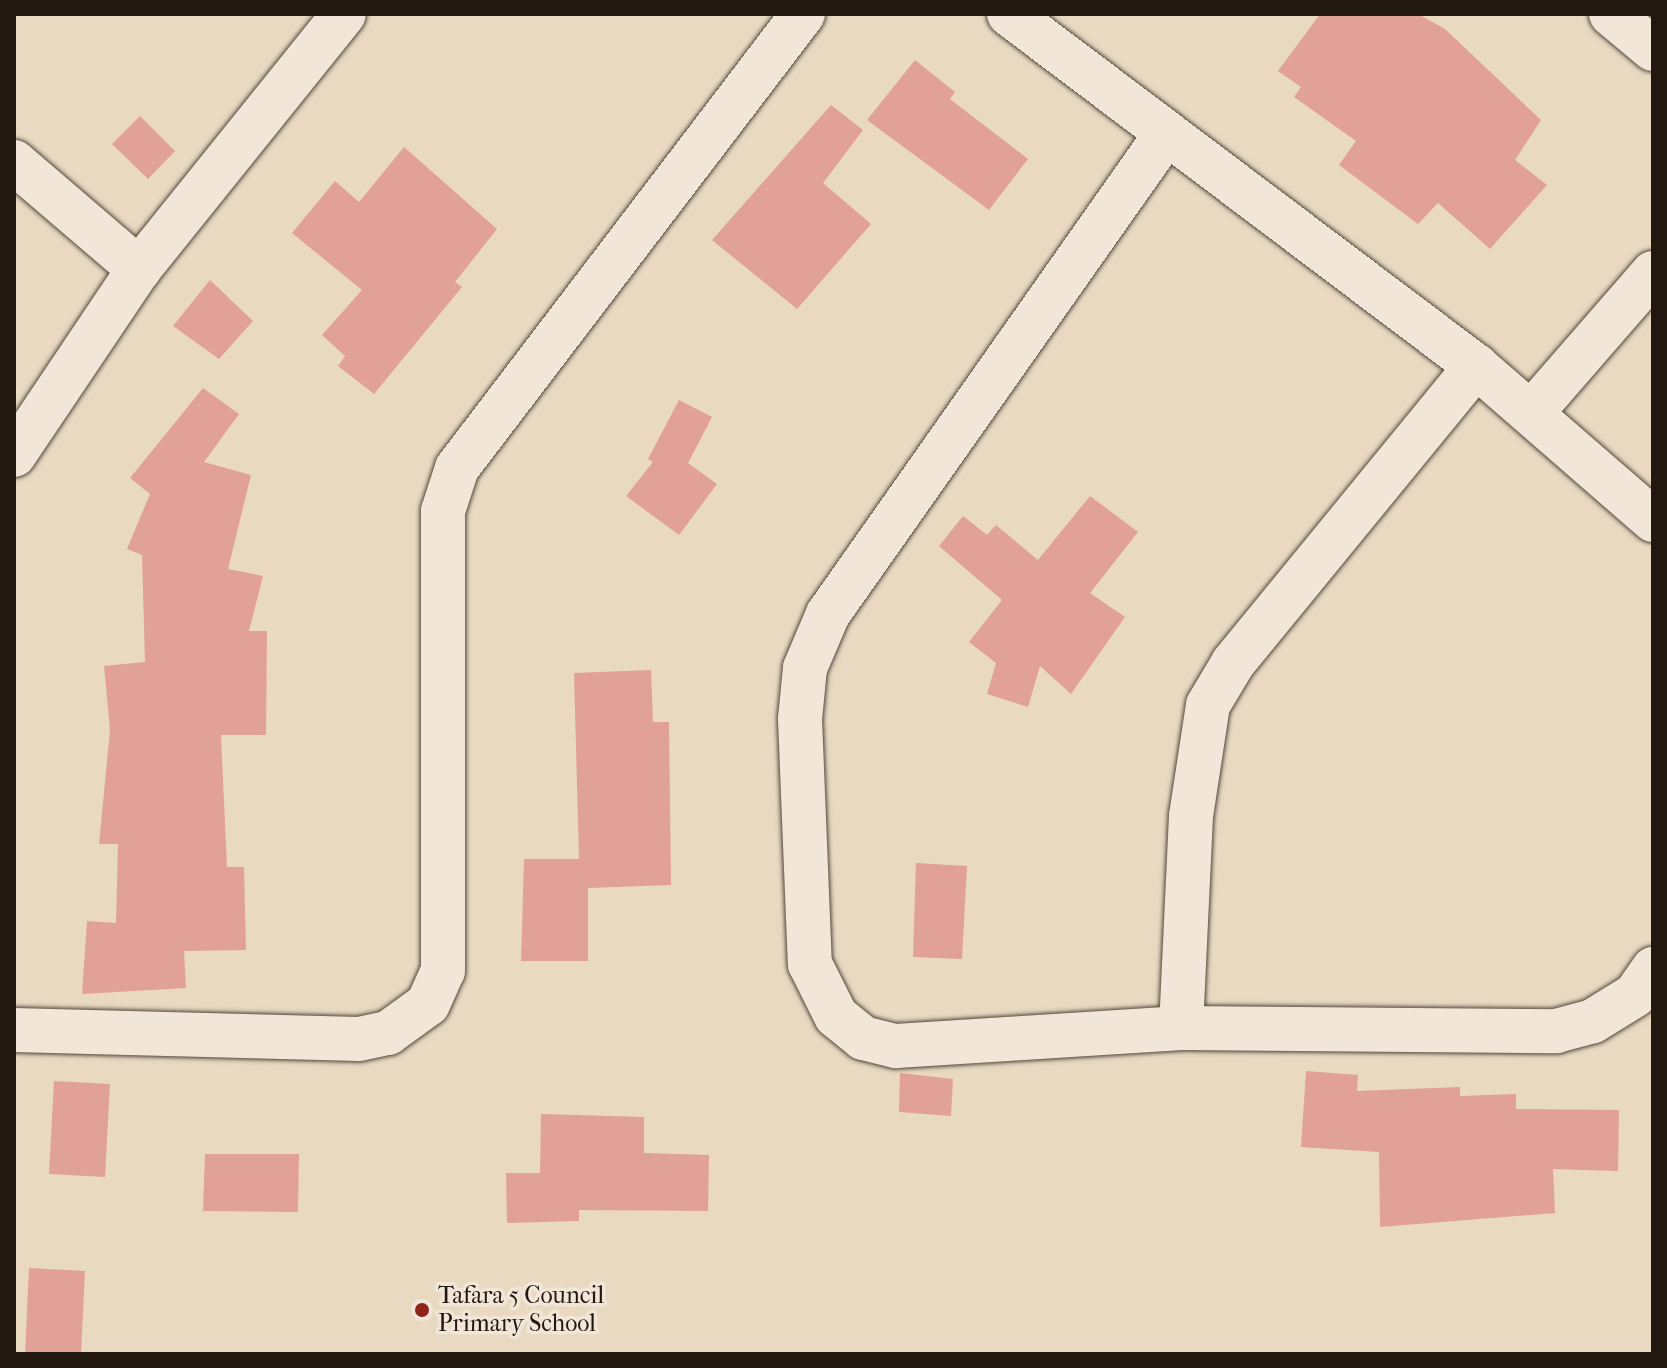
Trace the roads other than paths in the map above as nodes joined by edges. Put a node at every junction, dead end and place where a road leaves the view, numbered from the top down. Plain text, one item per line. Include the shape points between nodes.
1 (344, 14) edge
2 (803, 14) edge
3 (1009, 14) edge
4 (1611, 14) edge
5 (1653, 49) edge
6 (1166, 134) junction
7 (14, 162) edge
8 (139, 269) junction
9 (1653, 273) edge
10 (1476, 366) junction
11 (1533, 411) junction
12 (14, 455) edge
13 (1653, 520) edge
14 (1653, 969) edge
15 (1181, 1028) junction
16 (14, 1030) edge

1 - 8 street
2 - 16 street via 457,468 443,511 443,971 428,1004 388,1033 359,1039
3 - 6 street
4 - 5 street
6 - 10 street
6 - 15 street via 828,614 805,668 800,719 810,964 836,1016 863,1038 896,1046
7 - 8 street
8 - 12 street
9 - 11 street
10 - 11 street
10 - 15 street via 1233,663 1208,705 1191,816
11 - 13 street
14 - 15 street via 1635,995 1593,1021 1556,1031

